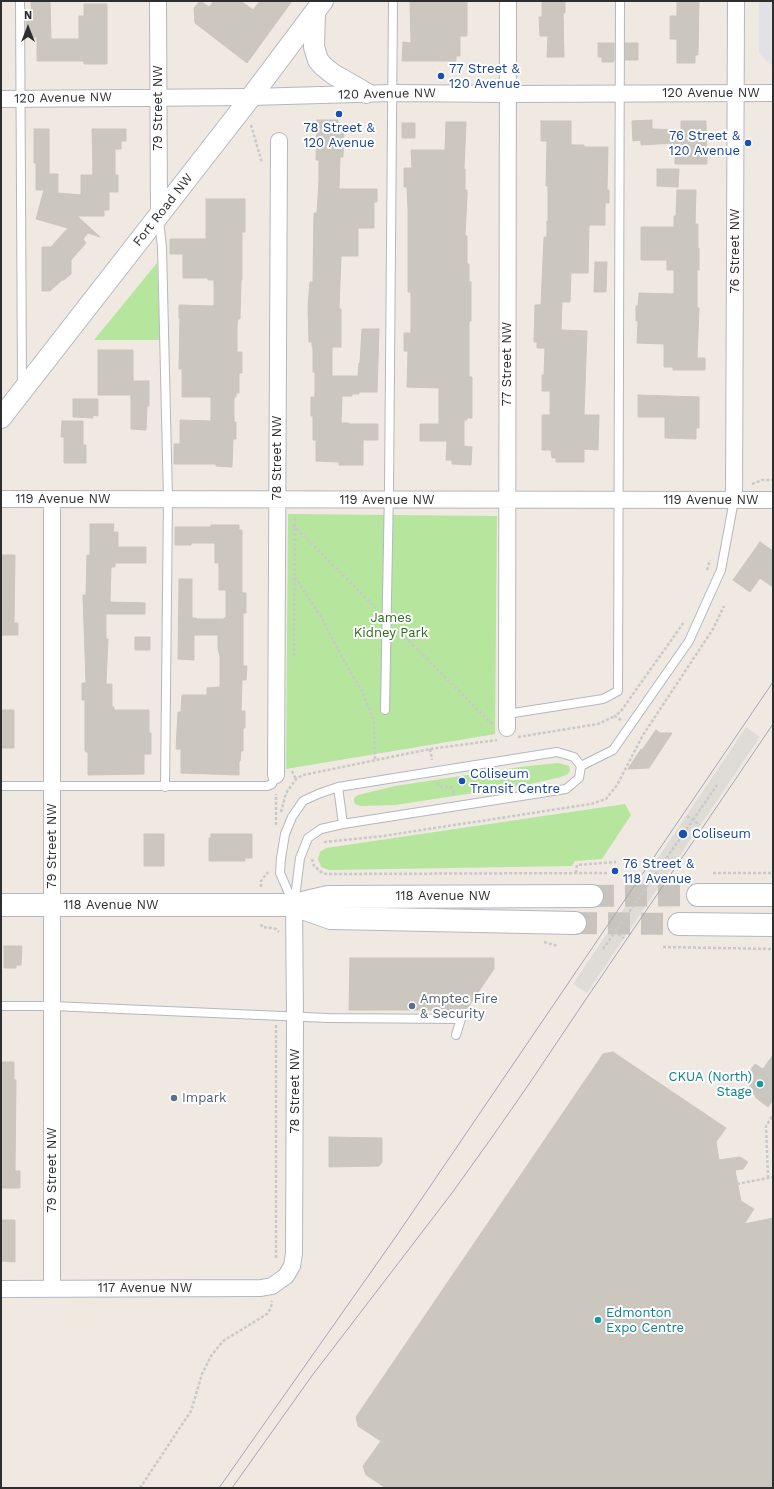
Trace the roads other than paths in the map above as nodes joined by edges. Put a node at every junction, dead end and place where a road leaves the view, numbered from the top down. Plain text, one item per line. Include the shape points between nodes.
1 (20, 1) edge
2 (158, 1) edge
3 (393, 1) edge
4 (508, 1) edge
5 (620, 1) edge
6 (736, 1) edge
7 (316, 7) edge
8 (366, 93) junction
9 (392, 93) junction
10 (736, 93) junction
11 (773, 93) edge
12 (508, 94) junction
13 (620, 94) junction
14 (158, 97) junction
15 (251, 97) junction
16 (1, 99) edge
17 (20, 99) junction
18 (279, 141) dead end
19 (159, 216) junction
20 (22, 392) junction
21 (1, 418) edge
22 (1, 499) edge
23 (52, 499) junction
24 (168, 499) junction
25 (277, 499) junction
26 (388, 500) junction
27 (507, 500) junction
28 (618, 500) junction
29 (734, 500) junction
30 (773, 500) edge
31 (385, 710) dead end
32 (507, 730) joint
33 (581, 766) junction
34 (276, 775) joint
35 (1, 786) edge
36 (52, 786) junction
37 (165, 786) junction
38 (338, 787) junction
39 (343, 824) junction
40 (698, 895) tunnel mouth
41 (773, 895) edge
42 (592, 896) tunnel mouth
43 (294, 904) junction
44 (1, 905) edge
45 (52, 905) junction
46 (575, 923) tunnel mouth
47 (679, 924) tunnel mouth
48 (773, 925) edge
49 (1, 1006) edge
50 (52, 1006) junction
51 (295, 1017) junction
52 (456, 1035) dead end
53 (286, 1276) joint
54 (1, 1289) edge
55 (52, 1289) junction

1 - 17 lane
2 - 14 street, 79 Street NW
3 - 9 lane
4 - 12 street, 77 Street NW
5 - 13 lane
6 - 10 street, 76 Street NW
7 - 8 street via 314,48 318,60 333,74
7 - 15 street, Fort Road NW
8 - 9 street, 120 Avenue NW
8 - 15 street, 120 Avenue NW
9 - 12 street, 120 Avenue NW
9 - 26 lane
10 - 11 street, 120 Avenue NW
10 - 13 street, 120 Avenue NW
10 - 29 street, 76 Street NW
12 - 13 street, 120 Avenue NW
12 - 27 street, 77 Street NW
13 - 28 lane
14 - 15 street, 120 Avenue NW
14 - 17 street, 120 Avenue NW
14 - 19 street, 79 Street NW
15 - 19 street, Fort Road NW
16 - 17 street, 120 Avenue NW
17 - 20 lane
18 - 25 street, 78 Street NW
19 - 20 street, Fort Road NW
19 - 24 lane via 162,247
20 - 21 street, Fort Road NW
22 - 23 street, 119 Avenue NW
23 - 24 street, 119 Avenue NW
23 - 36 street, 79 Street NW
24 - 25 street, 119 Avenue NW
24 - 37 lane
25 - 26 street, 119 Avenue NW
25 - 34 street, 78 Street NW
26 - 27 street, 119 Avenue NW
26 - 31 lane
27 - 28 street, 119 Avenue NW
27 - 32 street, 77 Street NW
28 - 29 street, 119 Avenue NW
28 - 32 lane via 618,692
29 - 30 street, 119 Avenue NW
29 - 33 lane via 721,570 689,640 613,750
33 - 38 lane via 574,757 557,752
33 - 39 lane via 579,778 566,789
34 - 37 lane via 272,784 267,786
35 - 36 lane
36 - 37 lane
36 - 45 street, 79 Street NW
38 - 39 lane
38 - 43 lane via 303,801 285,834 280,873
39 - 43 lane via 321,829 308,838 300,858
40 - 41 main road
42 - 43 main road, 118 Avenue NW via 328,897
43 - 45 main road, 118 Avenue NW
43 - 46 main road, 118 Avenue NW via 331,918
43 - 51 street, 78 Street NW
44 - 45 main road, 118 Avenue NW
45 - 50 street, 79 Street NW
47 - 48 main road
49 - 50 lane
50 - 51 lane
50 - 55 street, 79 Street NW
51 - 52 lane via 460,1019
51 - 53 street, 78 Street NW via 294,1253 292,1266
53 - 55 street, 117 Avenue NW via 272,1286 261,1288
54 - 55 street, 117 Avenue NW

